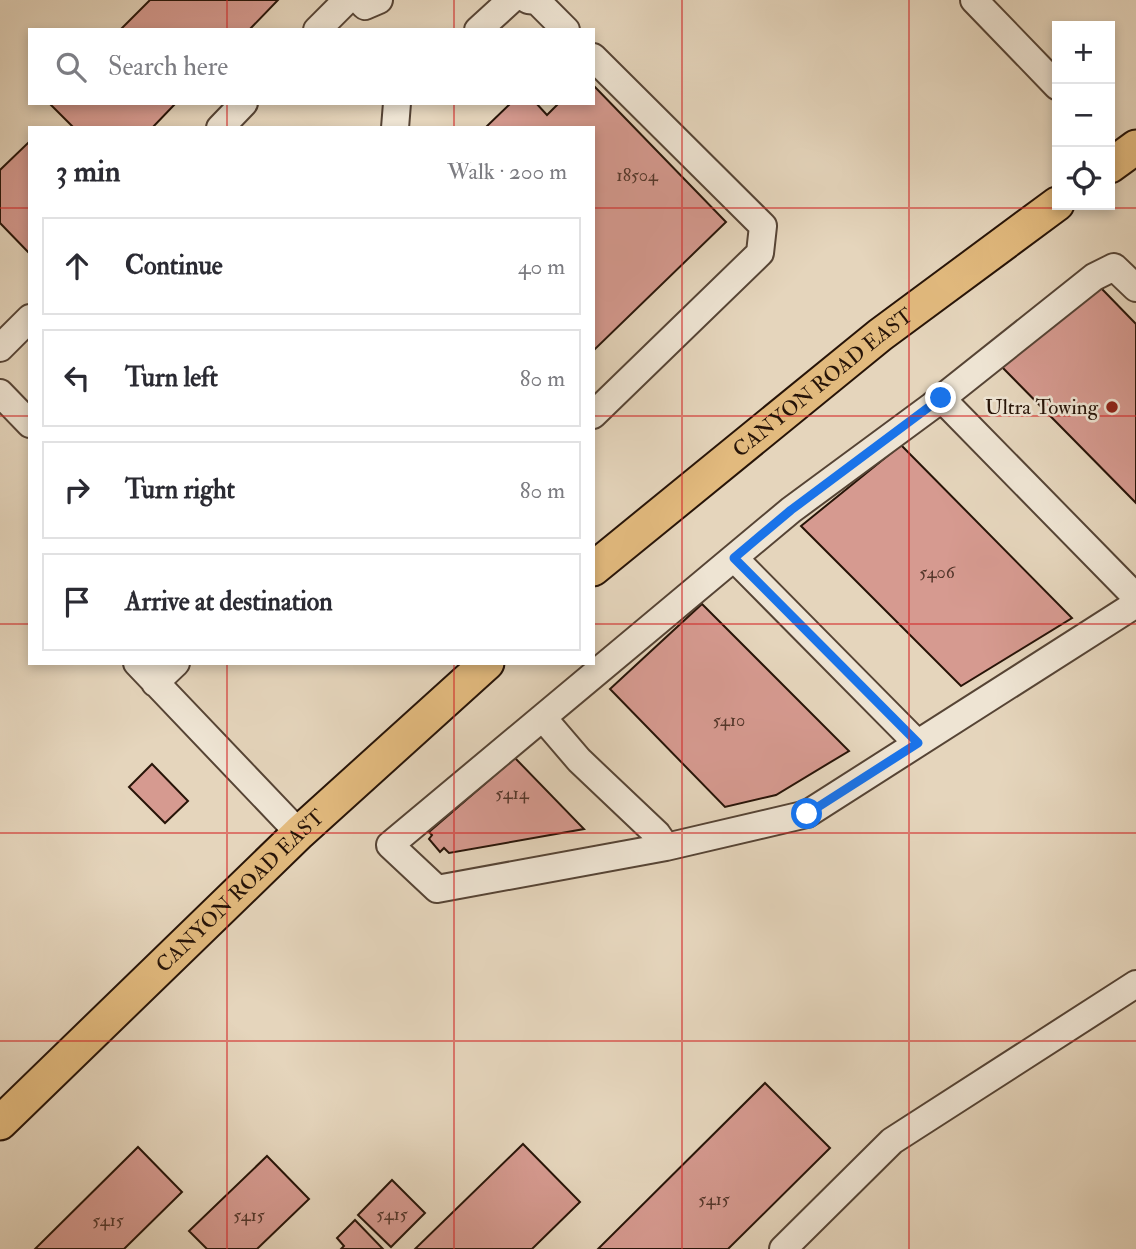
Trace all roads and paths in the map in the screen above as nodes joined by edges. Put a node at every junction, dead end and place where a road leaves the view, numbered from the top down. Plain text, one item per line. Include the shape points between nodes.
1 (347, 0) edge
2 (359, 0) edge
3 (379, 0) edge
4 (511, 0) edge
5 (528, 0) edge
6 (974, 0) edge
7 (319, 28) edge
8 (480, 28) edge
9 (564, 28) edge
10 (595, 59) edge
11 (1055, 84) edge
12 (242, 105) edge
13 (397, 105) edge
14 (222, 126) edge
15 (395, 126) edge
16 (1052, 208) edge
17 (1136, 288) edge
18 (28, 320) edge
19 (0, 348) edge
20 (0, 393) edge
21 (941, 398) junction
22 (595, 413) edge
23 (28, 422) edge
24 (734, 558) junction
25 (595, 567) edge
26 (1136, 597) edge
27 (1136, 604) edge
28 (139, 665) edge
29 (174, 665) edge
30 (485, 665) edge
31 (155, 682) junction
32 (543, 718) junction
33 (918, 743) junction
34 (299, 833) junction
35 (667, 846) junction
36 (1136, 984) edge
37 (4, 1109) edge
38 (783, 1249) edge

1 - 7 street
2 - 3 street via 365,6
4 - 8 street
5 - 9 street via 537,1
6 - 11 street
10 - 22 street via 763,226 760,253
12 - 14 street
13 - 15 street
16 - 25 main road, CANYON ROAD EAST via 880,335
17 - 21 street via 1114,267 1094,277
18 - 19 street
20 - 23 street
21 - 24 street
21 - 26 street
24 - 32 street
24 - 33 street
27 - 33 street
28 - 31 street
29 - 31 street
30 - 34 main road, CANYON ROAD EAST
31 - 34 street
32 - 35 street via 579,761
32 - 35 street via 390,845 437,889
33 - 35 street via 807,814
34 - 37 main road, CANYON ROAD EAST
36 - 38 street via 892,1141

